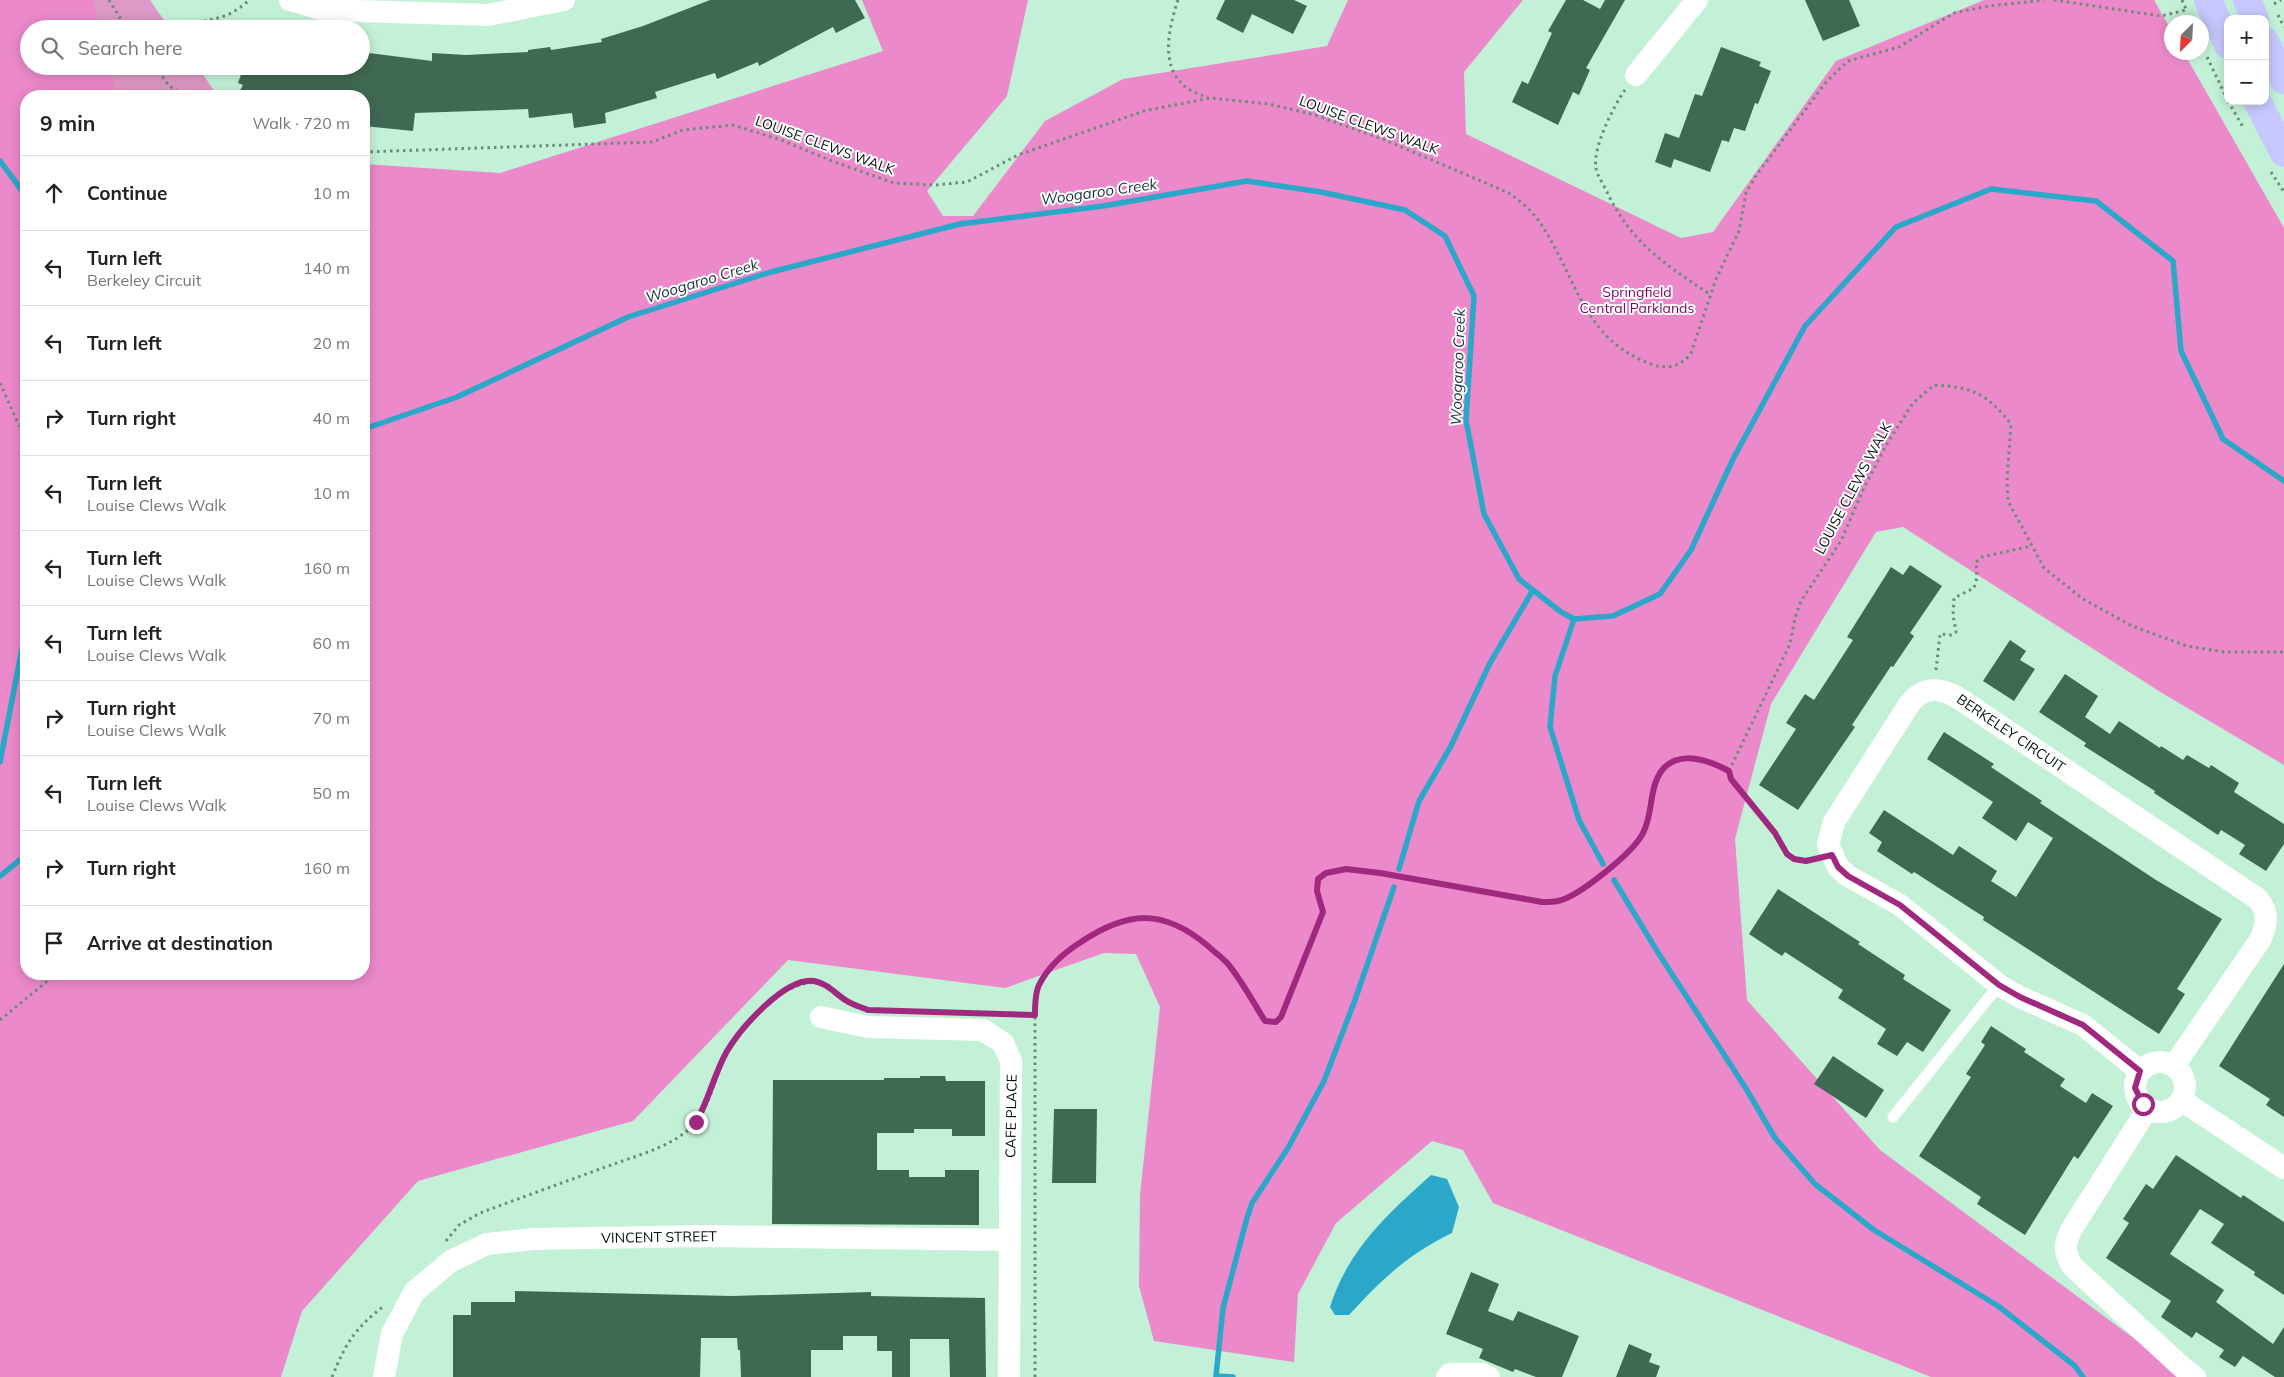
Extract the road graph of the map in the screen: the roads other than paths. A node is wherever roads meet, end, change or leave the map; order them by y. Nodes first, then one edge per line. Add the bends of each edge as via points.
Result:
1 (290, 0) edge
2 (564, 0) edge
3 (1697, 0) edge
4 (2247, 0) edge
5 (2197, 5) edge
6 (2264, 11) edge
7 (2216, 49) edge
8 (2269, 49) edge
9 (1636, 76) road end
10 (2284, 80) edge
11 (2259, 105) edge
12 (2284, 153) edge
13 (2276, 922) edge
14 (1999, 985) junction
15 (822, 1017) dead end
16 (2174, 1066) junction
17 (2140, 1071) junction
18 (2181, 1100) junction
19 (2148, 1108) junction
20 (1893, 1118) dead end
21 (2284, 1168) edge
22 (1010, 1240) junction
23 (384, 1377) edge
24 (1009, 1377) edge
25 (1447, 1377) edge
26 (1489, 1377) edge
27 (2195, 1377) edge

1 - 2 street via 324,10 488,15
3 - 9 street
4 - 6 main road
5 - 7 main road
8 - 10 main road
11 - 12 main road
13 - 14 street, BERKELEY CIRCUIT via 2258,898 1960,699 1934,688 1923,691 1910,704 1840,812 1828,844 1838,867 1848,876 1900,905
13 - 16 street, BERKELEY CIRCUIT via 2260,940
14 - 17 street via 2083,1025
14 - 20 lane
15 - 22 street, CAFE PLACE via 868,1027 983,1030 1003,1043 1012,1061
16 - 17 street via 2156,1062
16 - 18 street via 2185,1082
17 - 19 street via 2135,1082 2136,1094
18 - 19 street via 2170,1110
18 - 21 street
19 - 27 street via 2071,1230 2064,1251 2072,1266
22 - 23 street, VINCENT STREET via 707,1236 534,1239 487,1244 451,1261 414,1292 392,1334
22 - 24 street, CAFE PLACE
25 - 26 street via 1450,1374 1482,1374

